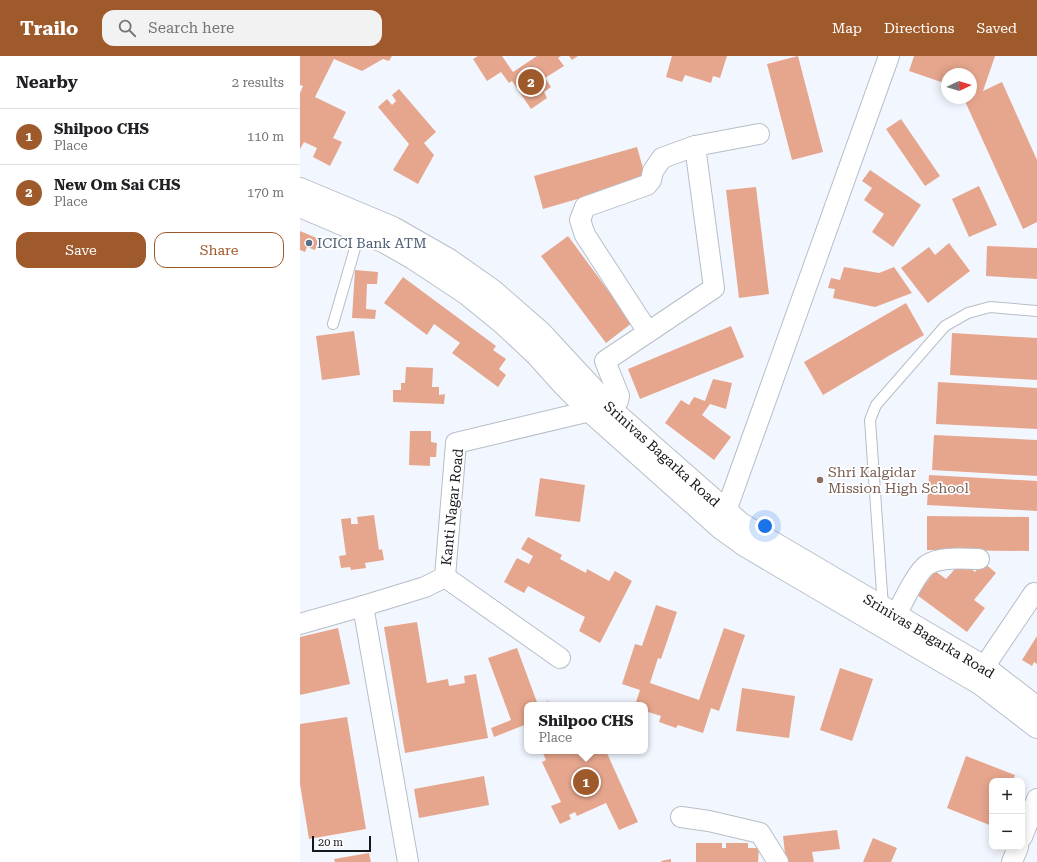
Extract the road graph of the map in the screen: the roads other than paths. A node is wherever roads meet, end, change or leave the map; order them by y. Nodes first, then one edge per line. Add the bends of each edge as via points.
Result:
1 (889, 56) edge
2 (759, 134) dead end
3 (695, 146) junction
4 (300, 189) edge
5 (300, 206) edge
6 (360, 231) junction
7 (389, 235) junction
8 (1037, 311) edge
9 (333, 324) dead end
10 (648, 332) junction
11 (600, 409) junction
12 (726, 511) junction
13 (979, 559) dead end
14 (445, 577) junction
15 (1034, 593) dead end
16 (363, 606) junction
17 (890, 611) junction
18 (300, 624) edge
19 (560, 658) dead end
20 (984, 666) junction
21 (1037, 708) edge
22 (1037, 727) edge
23 (1037, 799) edge
24 (681, 817) dead end
25 (1025, 829) edge
26 (1017, 850) edge
27 (408, 862) edge
28 (778, 862) edge
29 (1012, 862) edge

1 - 12 street
2 - 3 street
3 - 10 street via 714,288
3 - 10 street via 662,158 647,185 585,207 580,220 585,235
4 - 7 street
5 - 6 street
6 - 7 street
6 - 9 lane
7 - 11 street via 414,258 466,293 504,324 563,384
8 - 17 lane via 990,307 968,313 945,326 876,405 870,420
10 - 11 street via 605,361 619,396 618,401
11 - 12 street, Srinivas Bagarka Road
11 - 14 street, Kanti Nagar Road via 456,443
11 - 22 street, Srinivas Bagarka Road via 720,528 746,546 981,684
12 - 17 street, Srinivas Bagarka Road via 741,524
13 - 17 street via 940,561 928,565 920,571
14 - 16 street, Kanti Nagar Road
14 - 19 street
15 - 20 street
16 - 18 street, Kanti Nagar Road
16 - 27 street
17 - 20 street, Srinivas Bagarka Road
20 - 21 street, Srinivas Bagarka Road
23 - 25 street
24 - 28 street via 760,833
26 - 29 street

